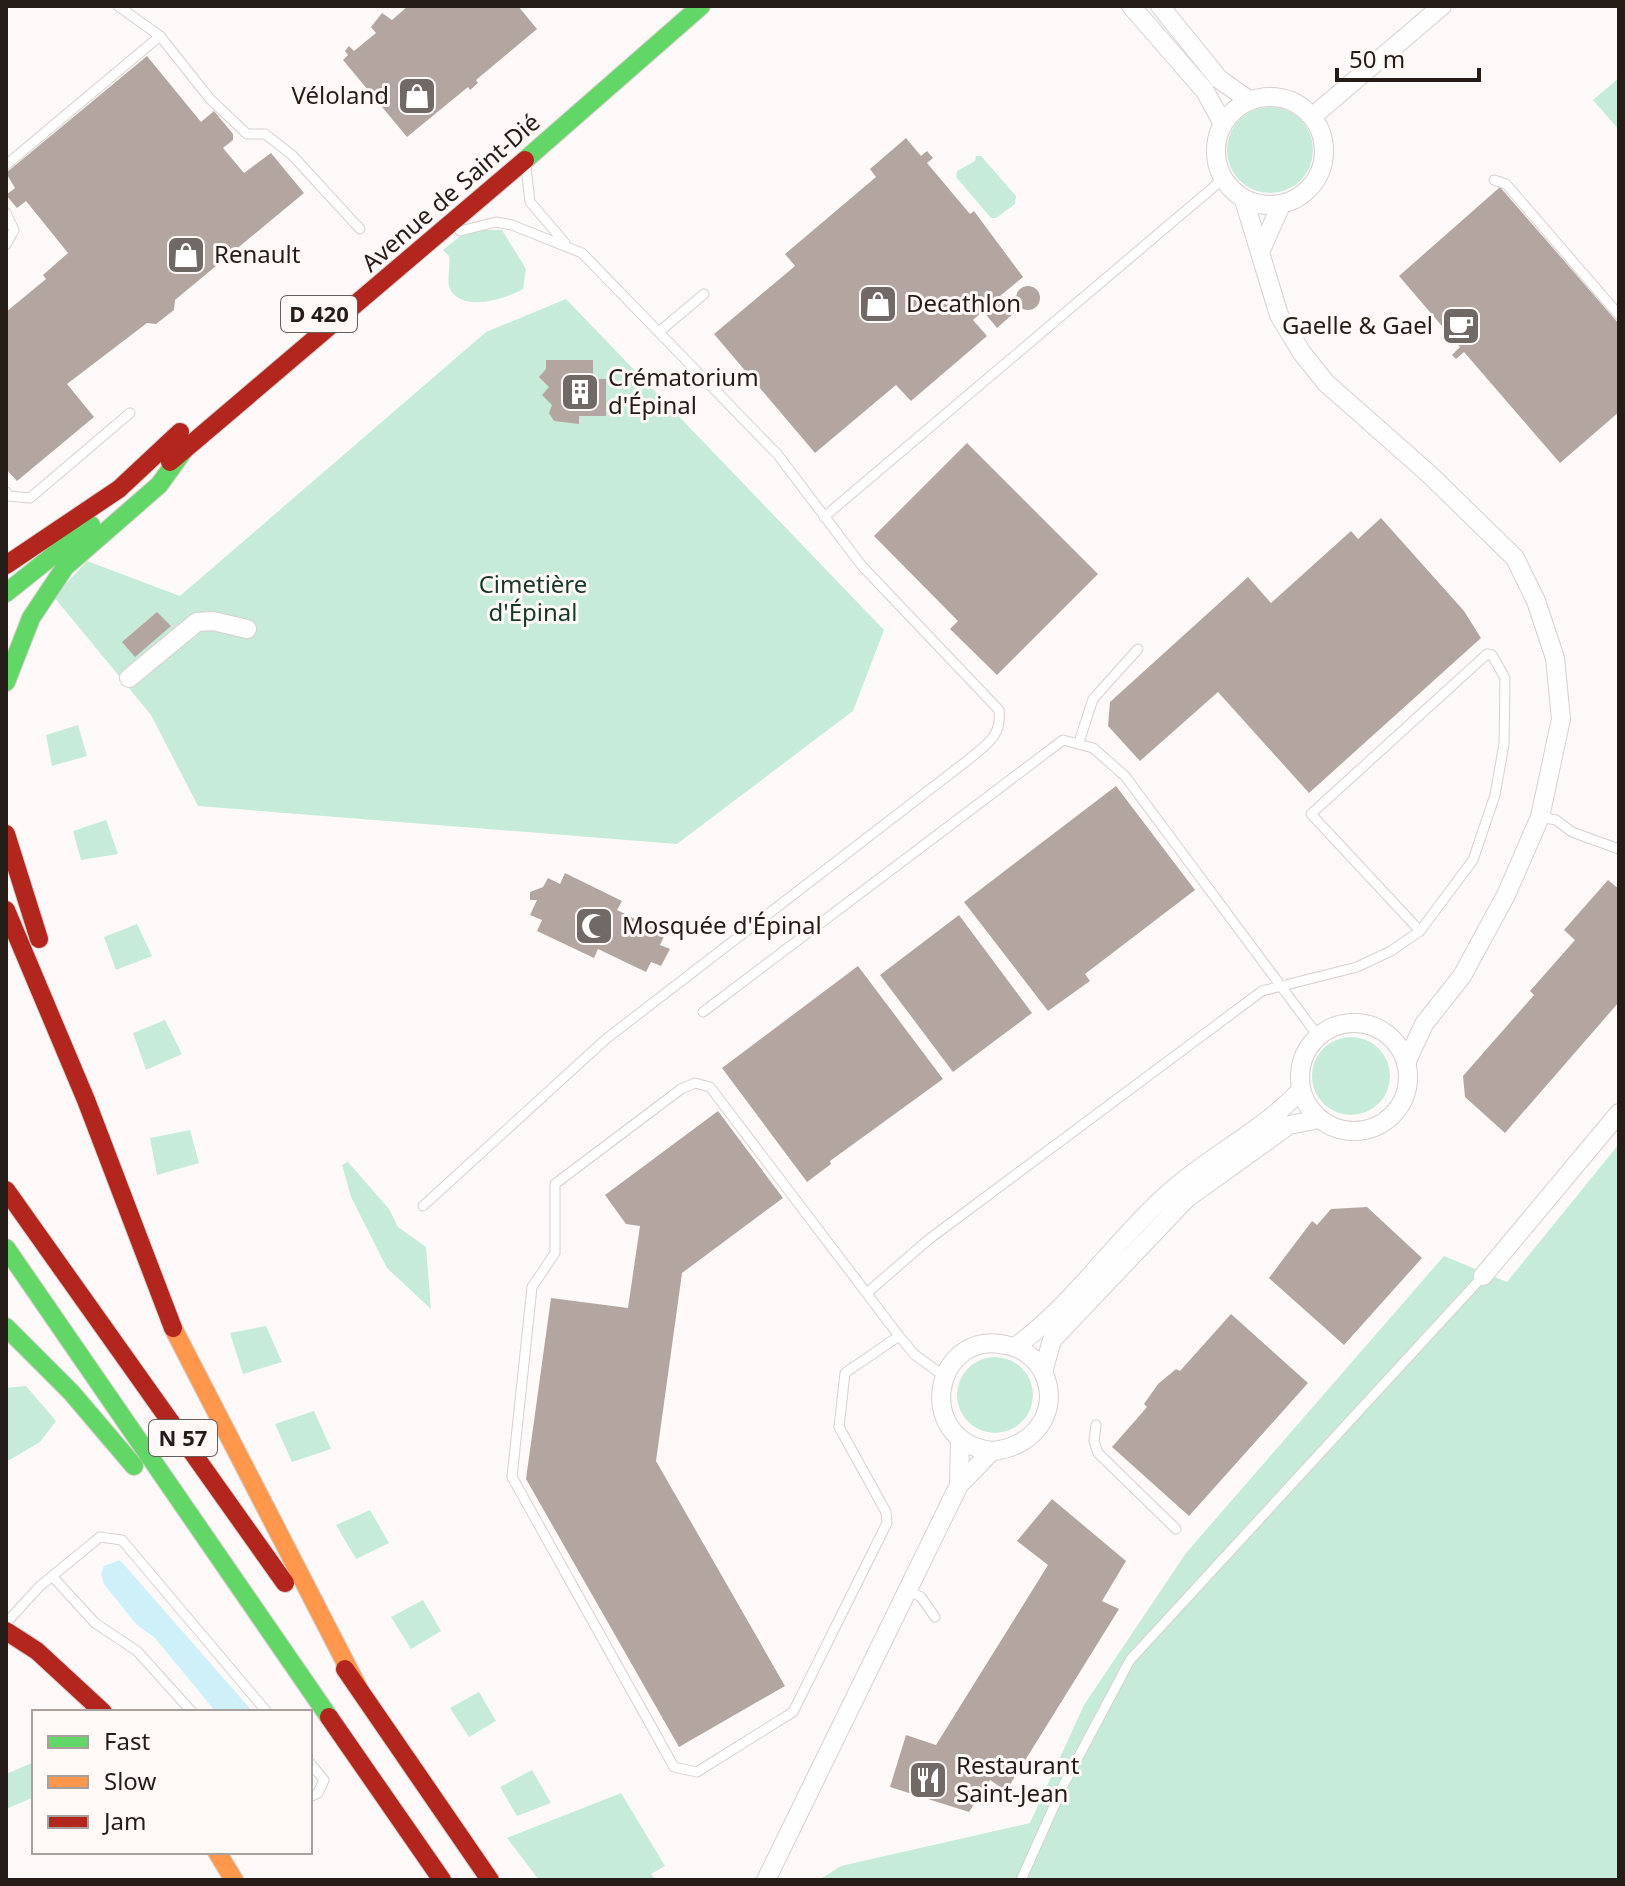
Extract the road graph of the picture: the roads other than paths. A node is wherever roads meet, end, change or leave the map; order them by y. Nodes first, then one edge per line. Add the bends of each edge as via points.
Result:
1 (118, 6) edge
2 (677, 6) edge
3 (701, 6) edge
4 (1131, 6) edge
5 (1160, 6) edge
6 (1442, 6) edge
7 (160, 36) junction
8 (1250, 101) junction
9 (1312, 117) junction
10 (1223, 124) junction
11 (526, 159) junction
12 (6, 165) edge
13 (1223, 179) junction
14 (1494, 180) dead end
15 (1244, 200) junction
16 (1281, 205) junction
17 (6, 213) edge
18 (360, 229) dead end
19 (6, 245) edge
20 (567, 246) junction
21 (1260, 252) junction
22 (400, 270) junction
23 (704, 294) dead end
24 (1619, 315) edge
25 (660, 331) junction
26 (130, 413) dead end
27 (185, 449) junction
28 (6, 492) edge
29 (824, 517) junction
30 (6, 565) edge
31 (6, 593) edge
32 (247, 629) dead end
33 (1138, 649) dead end
34 (129, 678) dead end
35 (6, 682) edge
36 (1079, 742) junction
37 (1540, 817) junction
38 (6, 834) edge
39 (1619, 849) edge
40 (6, 910) edge
41 (1420, 931) junction
42 (1279, 986) junction
43 (703, 1012) dead end
44 (1424, 1024) junction
45 (1318, 1036) junction
46 (1389, 1036) junction
47 (1406, 1063) junction
48 (1301, 1090) junction
49 (86, 1100) junction
50 (1619, 1113) edge
51 (1319, 1119) junction
52 (6, 1190) edge
53 (423, 1206) dead end
54 (6, 1248) edge
55 (1483, 1276) joint
56 (868, 1292) junction
57 (6, 1327) edge
58 (899, 1336) junction
59 (1015, 1347) junction
60 (1043, 1372) junction
61 (944, 1376) junction
62 (1096, 1425) dead end
63 (960, 1439) junction
64 (992, 1451) junction
65 (959, 1485) junction
66 (1176, 1529) dead end
67 (227, 1565) junction
68 (52, 1576) junction
69 (908, 1590) junction
70 (935, 1617) dead end
71 (6, 1623) edge
72 (6, 1631) edge
73 (358, 1687) junction
74 (101, 1710) edge
75 (190, 1710) edge
76 (265, 1710) edge
77 (312, 1765) edge
78 (312, 1796) edge
79 (218, 1854) edge
80 (234, 1880) edge
81 (442, 1880) edge
82 (490, 1880) edge
83 (766, 1880) edge
84 (1021, 1880) edge

1 - 7 lane
2 - 30 main road, Avenue de Saint-Dié / D 420 via 152,455 119,489
3 - 11 main road, Avenue de Saint-Dié / D 420
4 - 10 street via 1205,91
5 - 8 street via 1219,79
6 - 9 street
7 - 12 lane
7 - 18 lane via 210,99 247,134 265,134 292,155
8 - 9 street via 1284,99
8 - 10 street
9 - 16 street via 1325,145 1319,177 1301,196
10 - 13 street via 1216,142
11 - 20 lane via 530,202
11 - 22 main road, Avenue de Saint-Dié / D 420
13 - 15 street
13 - 29 lane
14 - 24 lane via 1506,184
15 - 16 street
15 - 21 street
16 - 21 street
17 - 19 lane via 14,230
20 - 22 lane via 512,225 476,225
20 - 25 lane via 582,253
21 - 37 street via 1279,315 1318,373 1515,558 1555,658 1559,695 1561,719
22 - 27 main road, Avenue de Saint-Dié / D 420
23 - 25 lane
25 - 29 lane via 778,455
26 - 28 lane via 30,498
27 - 31 main road, Avenue de Saint-Dié / D 420
27 - 35 main road via 159,485 65,567 31,618
29 - 53 lane via 862,566 984,691 999,710 1001,727 968,760 606,1039
32 - 34 street via 197,622
33 - 36 lane via 1093,699
36 - 42 lane via 1125,776
36 - 43 lane via 1063,740
37 - 39 lane
37 - 44 street via 1462,976
38 - 49 main road
40 - 49 main road
41 - 41 lane via 1473,860 1495,795 1504,744 1505,678 1492,655 1487,654 1311,814
41 - 42 lane via 1357,967
42 - 45 lane
42 - 56 lane via 1262,991 928,1240
44 - 46 street
44 - 47 street
45 - 46 street via 1346,1024 1376,1028
45 - 48 street via 1302,1061
46 - 47 street
47 - 51 street via 1403,1100 1384,1121 1353,1131
48 - 51 street
48 - 59 street via 1282,1112 1205,1162 1161,1200 1040,1329
49 - 73 main road via 162,1304
50 - 55 street
51 - 60 street via 1289,1125 1186,1199 1052,1340
52 - 73 main road, N 57
54 - 67 main road, N 57
55 - 84 lane via 1130,1660 1064,1784
56 - 58 lane
56 - 58 lane via 710,1087 695,1083 681,1089 555,1184 555,1253 532,1287 512,1477 674,1767 697,1772 793,1712 887,1523 886,1512 839,1427 845,1373
57 - 67 main road
58 - 61 lane
59 - 60 street
59 - 61 street via 974,1347
60 - 64 street via 1049,1400 1040,1427 1019,1445
61 - 63 street via 942,1410
62 - 66 lane via 1098,1453
63 - 64 street
63 - 65 street
64 - 65 street
65 - 69 street
67 - 81 main road, N 57
68 - 71 lane
68 - 75 lane via 95,1623 137,1651
68 - 76 lane via 100,1537 122,1540
69 - 70 lane via 921,1597
69 - 83 street
72 - 74 main road via 37,1651
73 - 82 main road, N 57
77 - 78 lane via 324,1780
79 - 80 main road

